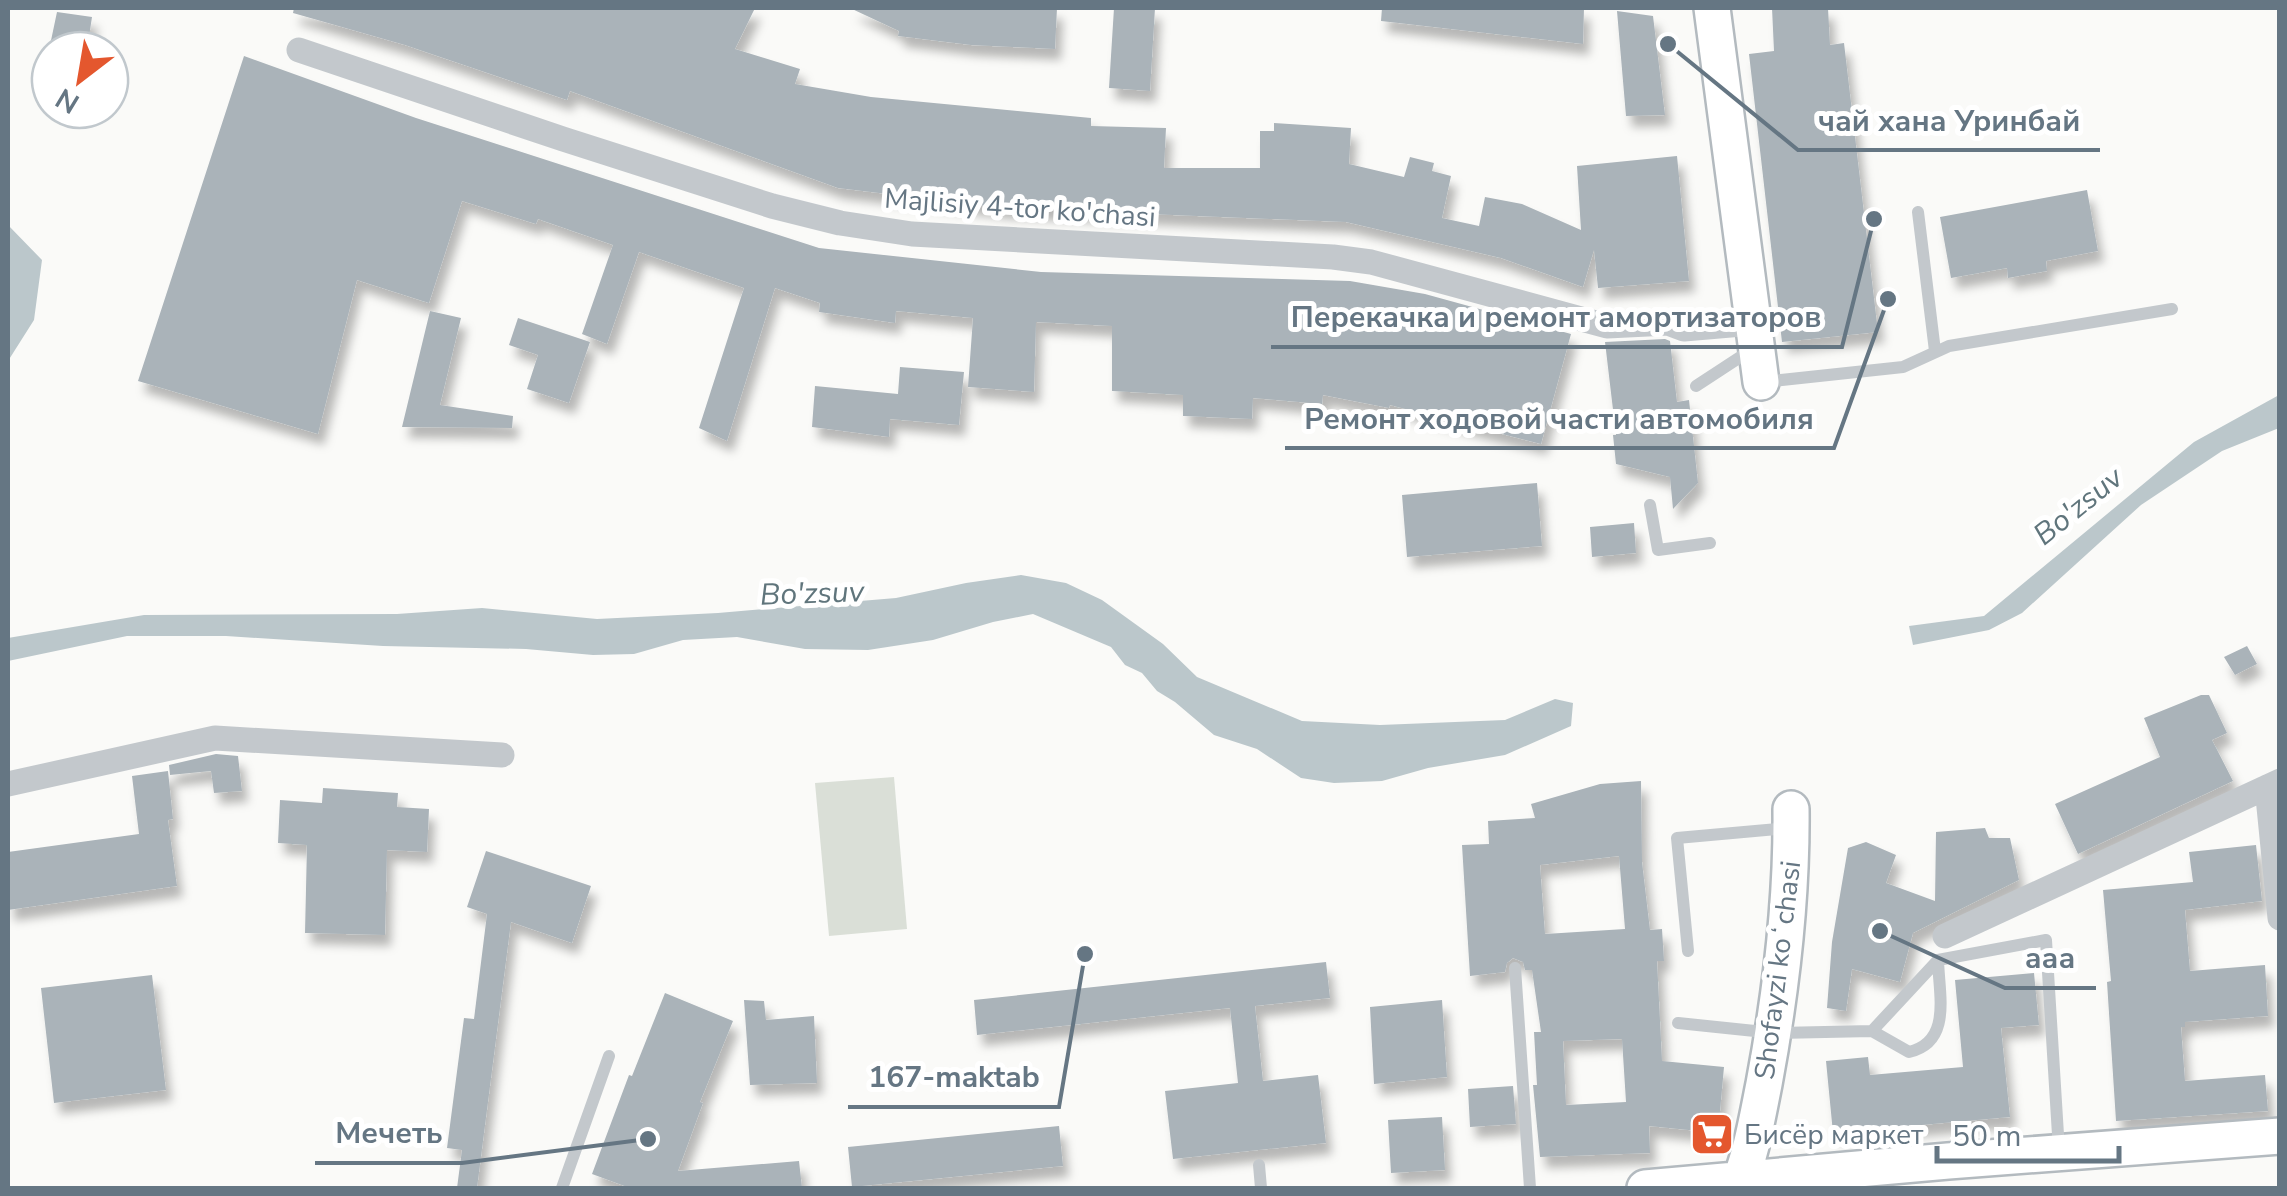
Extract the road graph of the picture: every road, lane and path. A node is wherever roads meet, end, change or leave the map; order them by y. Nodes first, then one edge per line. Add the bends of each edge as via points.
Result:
1 (1705, 9) edge
2 (299, 50) dead end
3 (1918, 212) dead end
4 (2172, 309) dead end
5 (1756, 334) junction
6 (1935, 351) junction
7 (1761, 382) joint
8 (1696, 386) dead end
9 (1650, 505) dead end
10 (1710, 543) dead end
11 (502, 755) dead end
12 (8, 784) edge
13 (2273, 784) edge
14 (1791, 818) joint
15 (2280, 918) edge
16 (1942, 948) junction
17 (1688, 951) dead end
18 (1515, 968) dead end
19 (1678, 1022) dead end
20 (1774, 1032) junction
21 (1872, 1032) junction
22 (609, 1056) dead end
23 (2280, 1136) edge
24 (2059, 1153) junction
25 (1259, 1165) dead end
26 (1739, 1184) edge
27 (562, 1188) edge
28 (1261, 1188) edge
29 (1530, 1188) edge
30 (1645, 1188) edge

1 - 5 street
2 - 5 street, Majlisiy 4-tor ko'chasi via 563,140 840,223 912,234 1333,257 1607,326 1668,323
3 - 6 lane
4 - 6 lane
5 - 7 street
5 - 8 lane
6 - 7 lane via 1903,366
9 - 10 lane via 1658,550
11 - 12 street via 215,738
13 - 15 street
13 - 16 street
14 - 17 lane via 1677,838
14 - 20 street, Shofayzi koʻchasi
16 - 21 lane
16 - 21 lane via 1940,1028 1924,1048 1909,1052
16 - 24 lane via 2046,940
18 - 29 lane
19 - 20 lane
20 - 21 lane
20 - 26 street, Shofayzi koʻchasi
22 - 27 lane
23 - 24 street
24 - 26 street
25 - 28 lane
26 - 30 street

